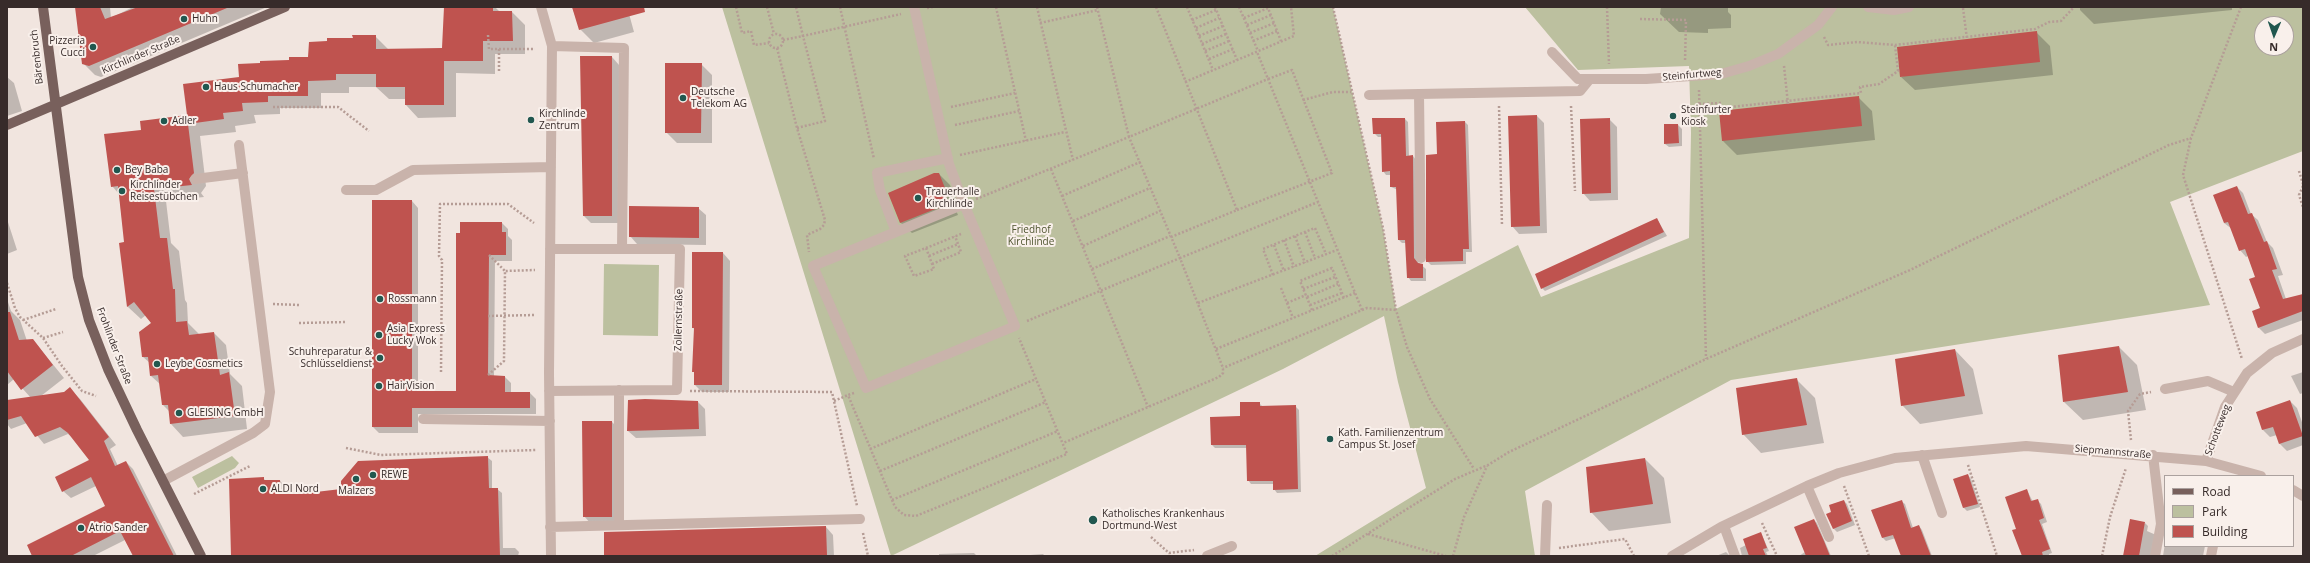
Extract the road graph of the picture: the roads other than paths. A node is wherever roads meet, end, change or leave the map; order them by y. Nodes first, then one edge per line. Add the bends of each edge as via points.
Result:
1 (44, 7) edge
2 (285, 7) edge
3 (541, 7) edge
4 (1832, 7) edge
5 (1868, 7) edge
6 (1909, 7) edge
7 (914, 9) edge
8 (552, 46) junction
9 (1552, 52) dead end
10 (1589, 80) junction
11 (1419, 94) junction
12 (1369, 96) dead end
13 (55, 105) junction
14 (7, 125) edge
15 (239, 145) dead end
16 (948, 158) junction
17 (551, 167) junction
18 (242, 173) junction
19 (195, 179) dead end
20 (346, 190) dead end
21 (964, 204) junction
22 (896, 232) junction
23 (550, 249) junction
24 (622, 249) junction
25 (1421, 258) dead end
26 (2303, 339) edge
27 (2165, 389) road end
28 (619, 390) junction
29 (549, 391) junction
30 (2234, 392) junction
31 (423, 420) dead end
32 (550, 421) junction
33 (1922, 455) junction
34 (2153, 456) junction
35 (2206, 461) junction
36 (2257, 475) edge
37 (163, 481) junction
38 (1807, 486) junction
39 (2294, 491) edge
40 (2303, 496) edge
41 (1547, 505) dead end
42 (1942, 513) dead end
43 (860, 519) road end
44 (619, 525) junction
45 (2163, 525) edge
46 (1724, 526) junction
47 (550, 527) junction
48 (1830, 537) dead end
49 (1232, 546) dead end
50 (1204, 553) edge
51 (1545, 553) edge
52 (201, 556) edge
53 (551, 556) edge
54 (1672, 556) edge
55 (1735, 556) edge
56 (2155, 556) edge

1 - 13 main road, Bärenbruch
2 - 13 main road, Kirchlinder Straße
3 - 8 street
4 - 10 street, Steinfurtweg via 1818,25 1778,54 1742,68 1721,74 1699,76
5 - 6 street via 1894,10
7 - 16 street
8 - 17 street
8 - 24 street via 624,48
9 - 10 street, Steinfurtweg via 1578,79
10 - 11 street via 1580,91
11 - 12 street
11 - 25 street
13 - 14 main road, Kirchlinder Straße
13 - 37 main road, Frohlinder Straße via 78,277 89,320 108,369
15 - 18 street
16 - 21 street
16 - 22 street via 877,173 880,190
17 - 20 street via 413,170 376,190
17 - 23 street
18 - 19 street
18 - 37 street via 270,392 265,424 253,433
21 - 22 street
21 - 22 street via 1014,326 866,388 814,266
23 - 24 street, Zollernstraße
23 - 29 street
24 - 28 street, Zollernstraße via 680,249 677,390
26 - 30 street, Schotteweg via 2272,353 2247,373
27 - 30 street via 2208,381
28 - 29 street
28 - 44 street
29 - 32 street
30 - 35 street, Schotteweg via 2225,407
31 - 32 street
32 - 47 street
33 - 34 street, Siepmannstraße via 2026,446
33 - 38 street, Siepmannstraße via 1895,458 1839,473
33 - 42 street
34 - 35 street, Siepmannstraße
34 - 45 street
35 - 36 street, Siepmannstraße
37 - 52 main road, Frohlinder Straße
38 - 46 street, Siepmannstraße
38 - 48 street
39 - 40 street
41 - 51 street
43 - 44 street
44 - 47 street
45 - 56 street
46 - 54 street, Siepmannstraße
46 - 55 street
47 - 53 street
49 - 50 street

